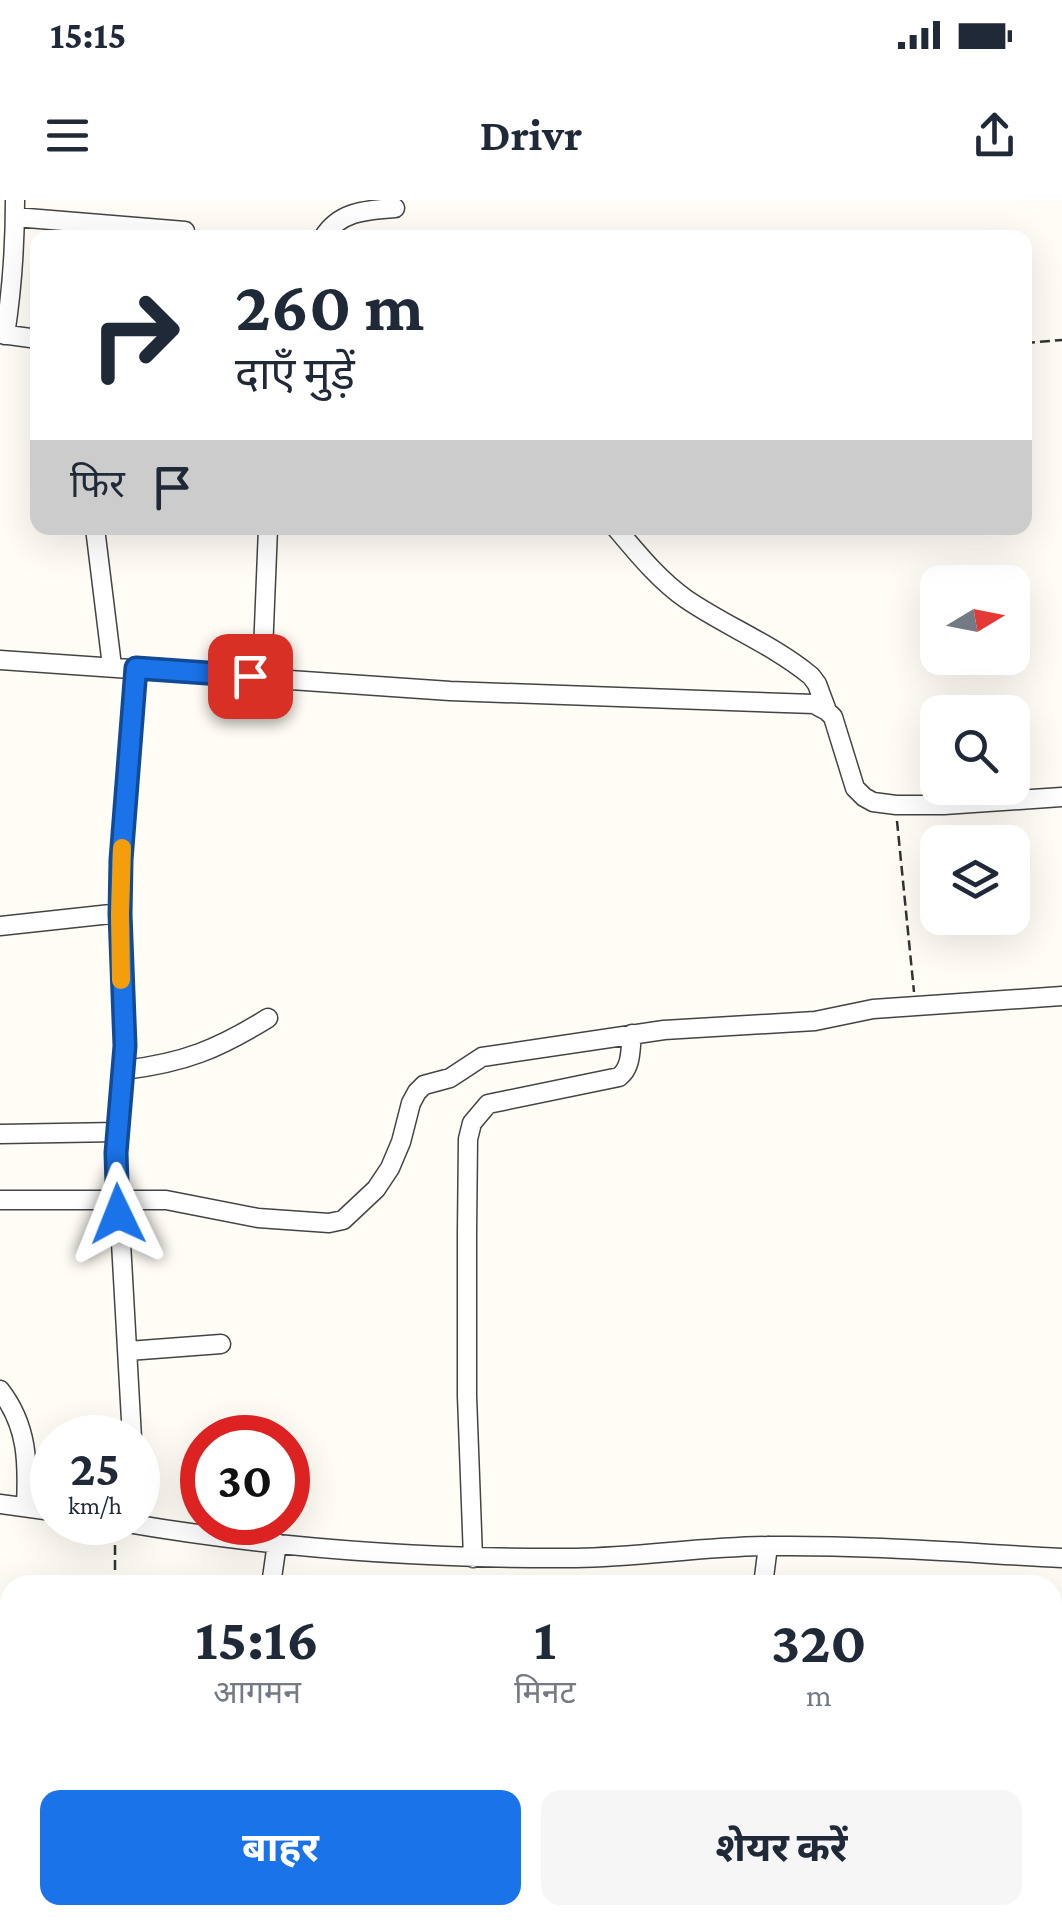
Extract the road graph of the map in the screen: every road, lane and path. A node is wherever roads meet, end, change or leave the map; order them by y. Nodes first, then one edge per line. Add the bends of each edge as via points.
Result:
1 (15, 208) edge
2 (395, 208) dead end
3 (179, 230) edge
4 (329, 230) edge
5 (2, 334) edge
6 (30, 337) edge
7 (1062, 340) edge
8 (1032, 342) edge
9 (96, 535) edge
10 (268, 535) edge
11 (622, 535) edge
12 (0, 660) edge
13 (112, 666) junction
14 (136, 668) junction
15 (262, 677) junction
16 (827, 711) junction
17 (1062, 797) edge
18 (896, 805) junction
19 (120, 914) junction
20 (0, 926) edge
21 (1062, 996) edge
22 (915, 1006) junction
23 (268, 1018) dead end
24 (632, 1034) junction
25 (124, 1070) junction
26 (118, 1132) junction
27 (0, 1134) edge
28 (0, 1200) edge
29 (118, 1200) junction
30 (221, 1344) dead end
31 (128, 1352) junction
32 (0, 1390) edge
33 (131, 1415) edge
34 (0, 1504) edge
35 (26, 1506) junction
36 (30, 1507) edge
37 (123, 1545) edge
38 (277, 1545) edge
39 (303, 1545) edge
40 (768, 1546) junction
41 (473, 1558) junction
42 (1062, 1558) edge
43 (116, 1575) edge
44 (272, 1575) edge
45 (764, 1575) edge

1 - 3 street
1 - 5 street via 12,294
2 - 4 street via 346,216
5 - 6 street
7 - 8 path
9 - 13 street
10 - 15 street
11 - 16 street via 682,597 811,676
12 - 13 street
13 - 14 street
14 - 15 street
14 - 19 street
15 - 16 street via 450,691 792,702
16 - 18 street via 855,788 873,802
17 - 18 street
18 - 22 path
19 - 20 street
19 - 25 street
21 - 22 street
22 - 24 street
23 - 25 street via 204,1053
24 - 29 street via 482,1057 424,1085 411,1103 390,1168 343,1220 308,1223 166,1200
24 - 41 street via 629,1064 619,1078 488,1104 472,1122 467,1232
25 - 26 street
26 - 27 street
26 - 29 street
28 - 29 street
29 - 31 street
30 - 31 street
31 - 33 street
32 - 35 street via 22,1430
34 - 35 street
35 - 36 street
37 - 43 path
38 - 44 street
39 - 41 street
40 - 41 street
40 - 42 street
40 - 45 street

